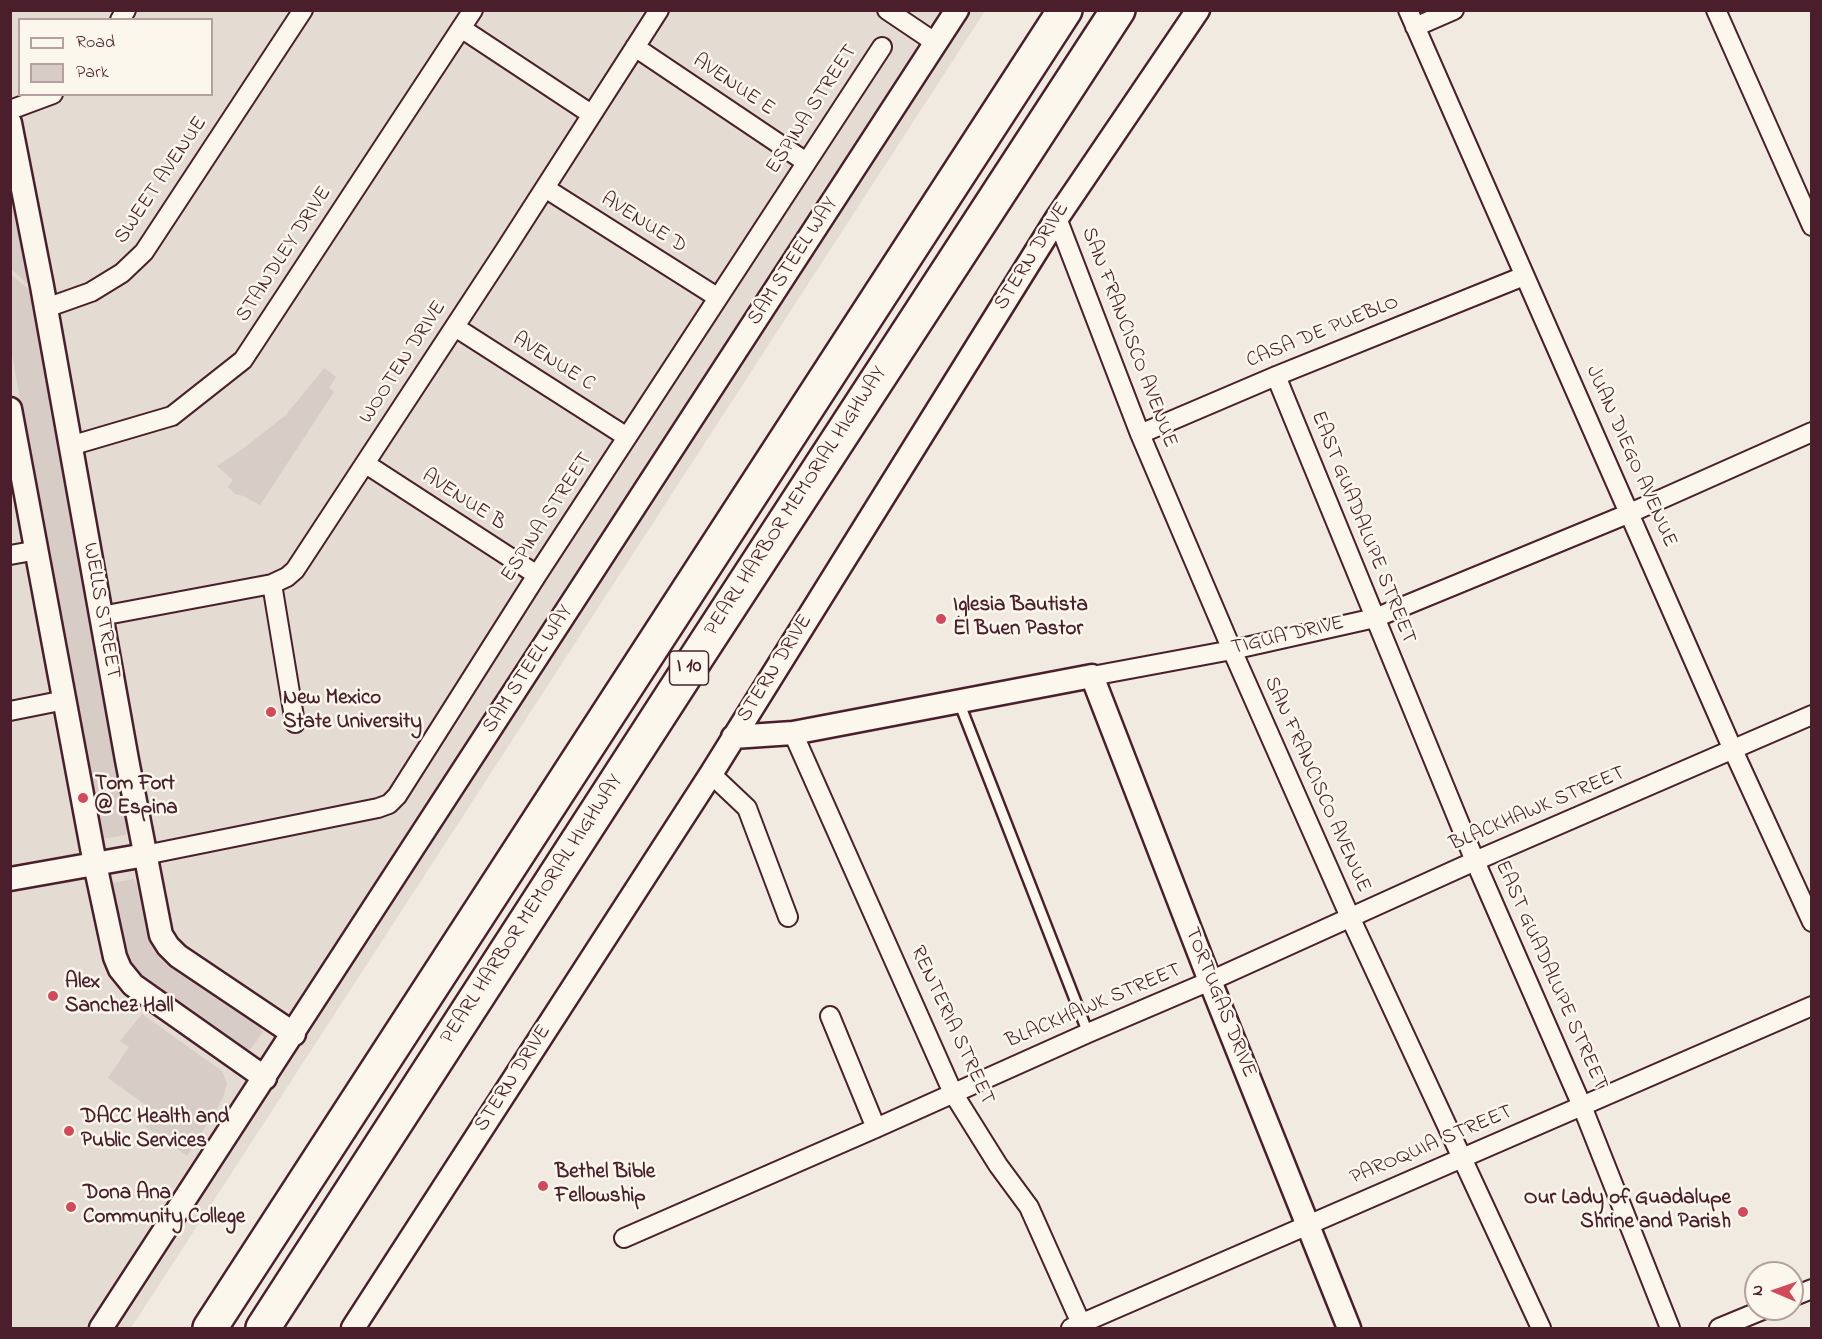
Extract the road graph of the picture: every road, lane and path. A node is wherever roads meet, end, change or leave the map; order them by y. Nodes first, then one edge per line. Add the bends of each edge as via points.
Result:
1 (303, 10) edge
2 (473, 10) edge
3 (659, 10) edge
4 (887, 10) edge
5 (957, 10) edge
6 (1065, 10) edge
7 (1118, 10) edge
8 (1198, 10) edge
9 (1454, 10) edge
10 (1716, 10) edge
11 (1412, 19) edge
12 (461, 28) junction
13 (936, 43) junction
14 (635, 47) junction
15 (882, 47) dead end
16 (48, 96) edge
17 (10, 110) edge
18 (591, 114) junction
19 (10, 123) edge
20 (806, 162) junction
21 (545, 188) junction
22 (1057, 218) junction
23 (1812, 226) edge
24 (1524, 276) junction
25 (717, 297) junction
26 (46, 308) junction
27 (454, 327) junction
28 (1276, 376) junction
29 (10, 409) edge
30 (1812, 432) edge
31 (1140, 434) junction
32 (627, 437) junction
33 (70, 446) junction
34 (366, 464) junction
35 (1630, 513) junction
36 (38, 550) junction
37 (10, 555) edge
38 (537, 575) junction
39 (272, 584) junction
40 (101, 616) junction
41 (1375, 618) junction
42 (1232, 650) junction
43 (1092, 676) junction
44 (64, 700) junction
45 (959, 702) junction
46 (10, 711) edge
47 (1812, 715) edge
48 (295, 723) dead end
49 (793, 733) junction
50 (734, 737) junction
51 (1733, 750) junction
52 (711, 774) junction
53 (145, 855) junction
54 (1475, 861) junction
55 (95, 864) junction
56 (10, 879) edge
57 (788, 917) dead end
58 (1350, 917) junction
59 (1812, 922) edge
60 (1210, 981) junction
61 (1812, 1006) edge
62 (830, 1016) dead end
63 (1088, 1033) junction
64 (294, 1034) junction
65 (265, 1078) junction
66 (953, 1093) junction
67 (1582, 1106) junction
68 (876, 1128) junction
69 (1462, 1157) junction
70 (1307, 1225) junction
71 (624, 1238) dead end
72 (1744, 1318) edge
73 (1078, 1327) edge
74 (101, 1329) edge
75 (210, 1329) edge
76 (263, 1329) edge
77 (353, 1329) edge
78 (1349, 1329) edge
79 (1541, 1329) edge
80 (1670, 1329) edge
81 (1719, 1329) edge

1 - 26 street, SWEET AVENUE via 144,252 122,273 91,292
2 - 12 street, STANDLEY DRIVE
3 - 14 street, WOOTEN DRIVE
4 - 13 street
5 - 13 street, SAM STEEL WAY
6 - 75 highway, PEARL HARBOR MEMORIAL HIGHWAY / I 10
7 - 76 highway, PEARL HARBOR MEMORIAL HIGHWAY / I 10
8 - 22 street, STERN DRIVE
9 - 11 street
10 - 23 street
11 - 24 street, JUAN DIEGO AVENUE
12 - 18 street
12 - 33 street, STANDLEY DRIVE via 243,360 172,416
13 - 64 street, SAM STEEL WAY
14 - 18 street, WOOTEN DRIVE
14 - 20 street, AVENUE E
15 - 20 street, ESPINA STREET
16 - 17 street
18 - 21 street, WOOTEN DRIVE
19 - 26 street, WELLS STREET
20 - 25 street, ESPINA STREET
21 - 25 street, AVENUE D
21 - 27 street, WOOTEN DRIVE
22 - 31 street, SAN FRANCISCO AVENUE
22 - 50 street, STERN DRIVE
24 - 28 street, CASA DE PUEBLO
24 - 35 street, JUAN DIEGO AVENUE
25 - 32 street, ESPINA STREET
26 - 33 street, WELLS STREET
27 - 32 street, AVENUE C
27 - 34 street, WOOTEN DRIVE
28 - 31 street, CASA DE PUEBLO
28 - 41 street, EAST GUADALUPE STREET
29 - 36 street
30 - 35 street, TIGUA DRIVE
31 - 42 street, SAN FRANCISCO AVENUE
32 - 38 street, ESPINA STREET
33 - 40 street, WELLS STREET
34 - 38 street, AVENUE B
34 - 39 street, WOOTEN DRIVE via 295,570
35 - 41 street, TIGUA DRIVE
35 - 51 street, JUAN DIEGO AVENUE
36 - 37 street
36 - 44 street
38 - 53 street, ESPINA STREET via 389,804
39 - 40 street, WOOTEN DRIVE
39 - 48 street
40 - 53 street, WELLS STREET
41 - 42 street, TIGUA DRIVE
41 - 54 street, EAST GUADALUPE STREET
42 - 43 street, TIGUA DRIVE
42 - 58 street, SAN FRANCISCO AVENUE
43 - 45 street, TIGUA DRIVE
43 - 60 street, TORTUGAS DRIVE
44 - 46 street
44 - 55 street
45 - 49 street, TIGUA DRIVE
45 - 63 lane
47 - 51 street, BLACKHAWK STREET
49 - 50 street, TIGUA DRIVE
49 - 66 street, RENTERIA STREET
50 - 52 street, STERN DRIVE
51 - 54 street, BLACKHAWK STREET
51 - 59 street, JUAN DIEGO AVENUE
52 - 57 street via 747,808
52 - 77 street, STERN DRIVE
53 - 55 street
53 - 64 street, WELLS STREET via 161,935 168,946
54 - 58 street, BLACKHAWK STREET
54 - 67 street, EAST GUADALUPE STREET
55 - 56 street
55 - 65 street via 110,942 125,976 141,992
58 - 60 street, BLACKHAWK STREET
58 - 69 street, SAN FRANCISCO AVENUE
60 - 63 street, BLACKHAWK STREET
60 - 70 street, TORTUGAS DRIVE
61 - 67 street, PAROQUIA STREET
62 - 68 street
63 - 66 street, BLACKHAWK STREET
64 - 65 street, SAM STEEL WAY
65 - 74 street, SAM STEEL WAY
66 - 68 street, BLACKHAWK STREET
66 - 73 street, RENTERIA STREET via 1029,1207
67 - 69 street, PAROQUIA STREET
67 - 80 street, EAST GUADALUPE STREET
68 - 71 street, BLACKHAWK STREET
69 - 70 street, PAROQUIA STREET
69 - 79 street, SAN FRANCISCO AVENUE
70 - 73 street, PAROQUIA STREET
70 - 78 street, TORTUGAS DRIVE
72 - 81 street

